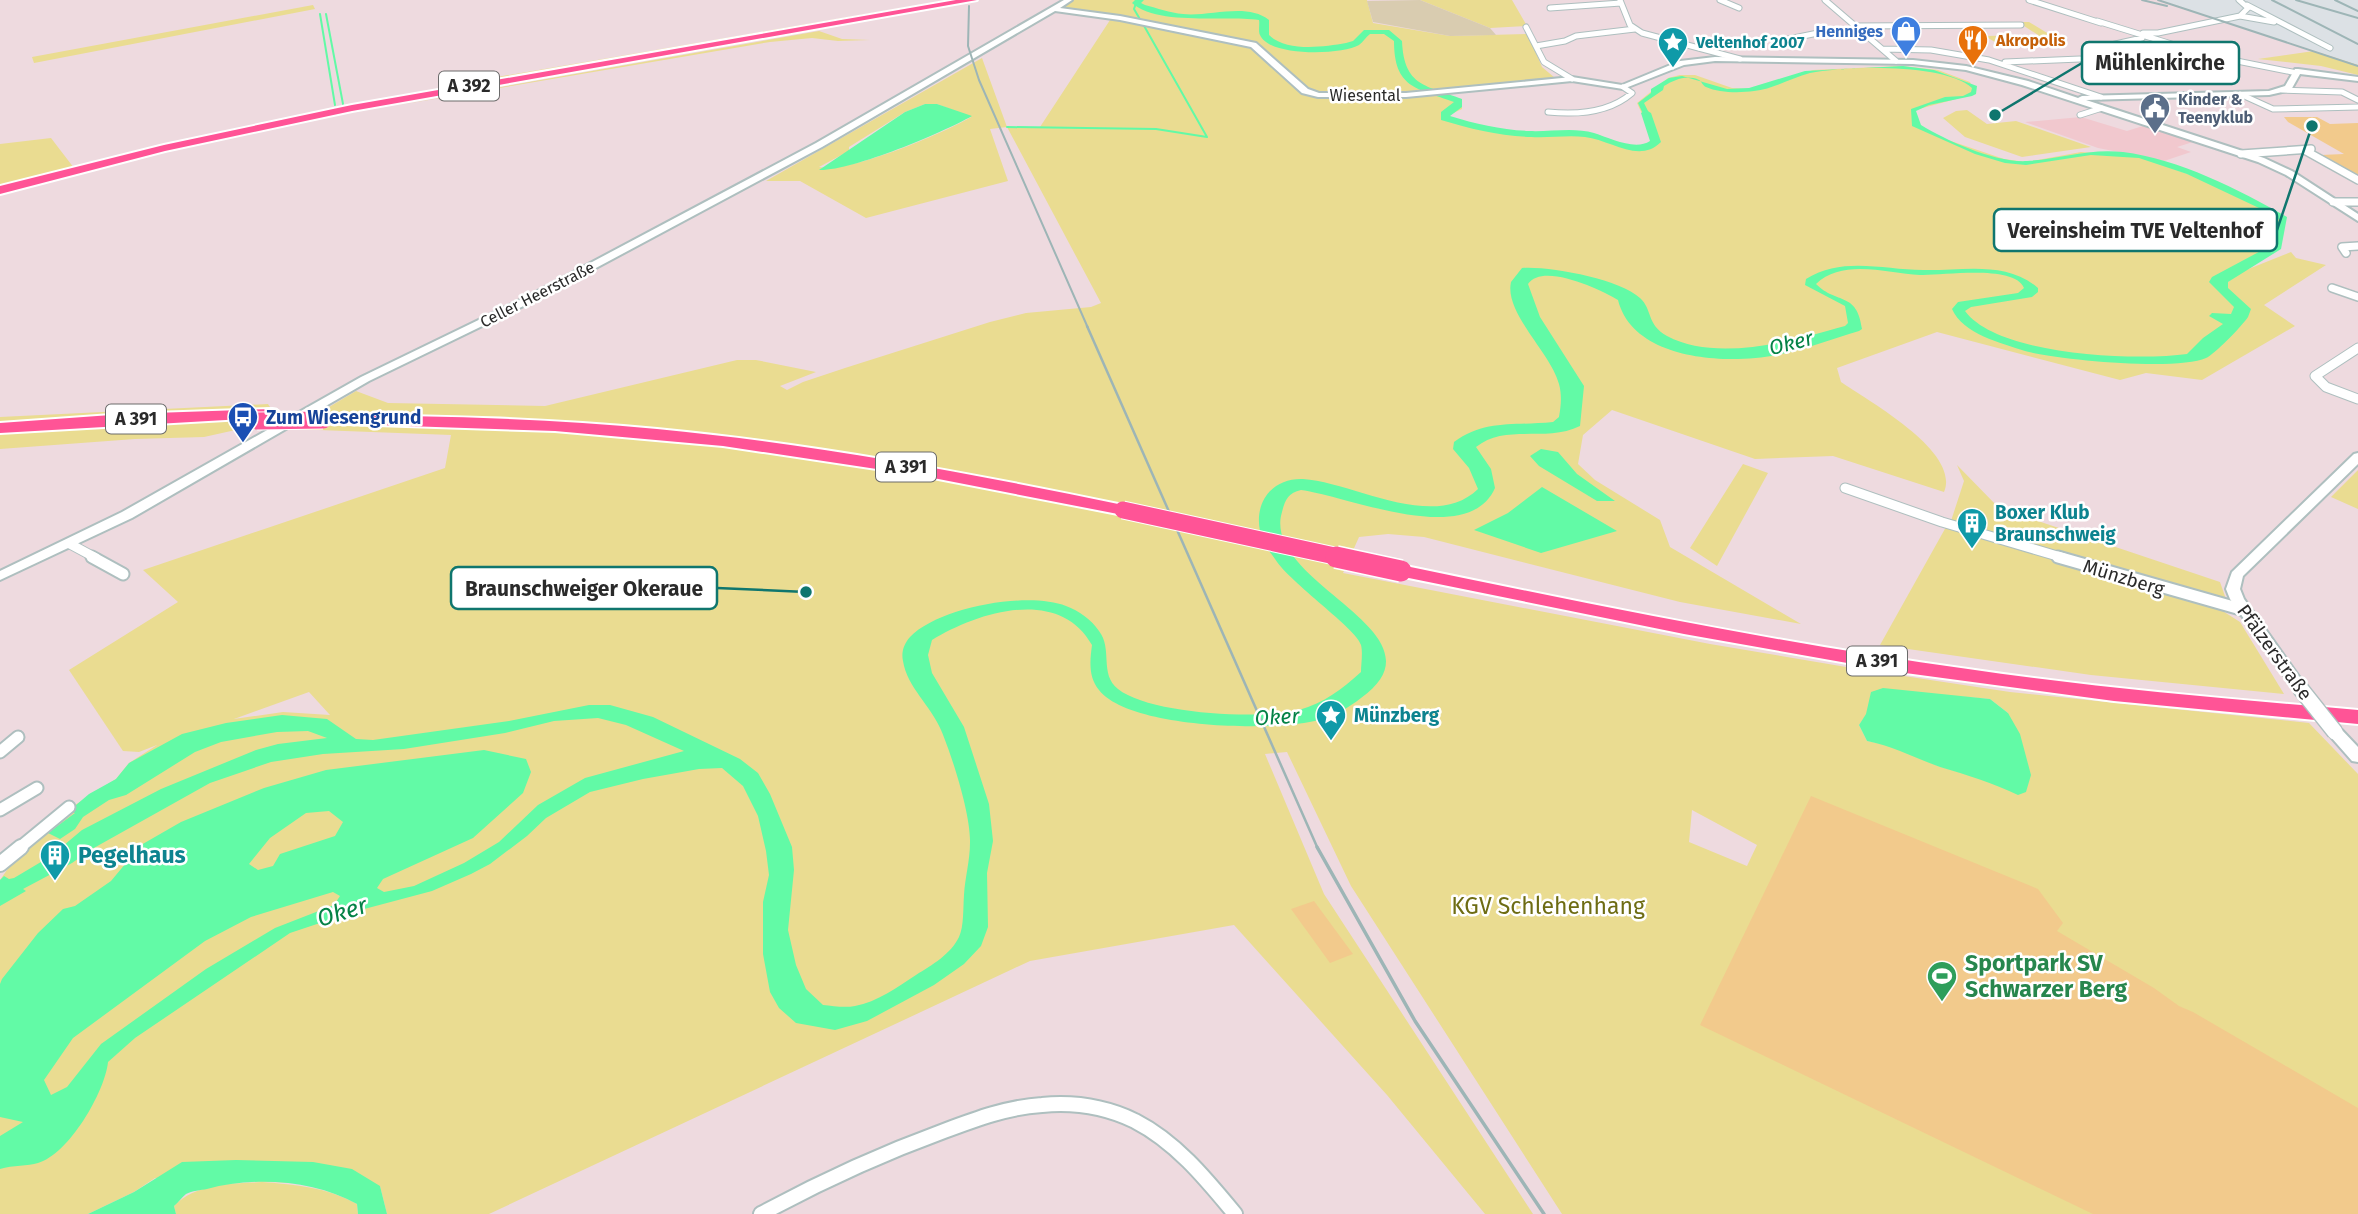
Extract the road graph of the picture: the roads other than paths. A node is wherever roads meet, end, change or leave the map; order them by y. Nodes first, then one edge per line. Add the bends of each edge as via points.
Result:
1 (972, 0) edge
2 (1069, 0) edge
3 (1720, 0) edge
4 (1825, 0) edge
5 (2029, 0) edge
6 (2239, 0) edge
7 (1620, 1) edge
8 (943, 6) junction
9 (1550, 8) dead end
10 (1738, 8) dead end
11 (2247, 8) junction
12 (1054, 9) junction
13 (2240, 16) junction
14 (2097, 21) junction
15 (2281, 23) junction
16 (2021, 25) dead end
17 (1855, 26) junction
18 (1526, 27) dead end
19 (1635, 29) junction
20 (2135, 32) junction
21 (1863, 33) junction
22 (2148, 37) junction
23 (2161, 37) junction
24 (2308, 37) junction
25 (1778, 41) dead end
26 (2322, 44) junction
27 (1536, 46) junction
28 (2330, 48) dead end
29 (1882, 49) junction
30 (1713, 55) junction
31 (2134, 58) dead end
32 (2080, 59) dead end
33 (1896, 61) junction
34 (1996, 62) junction
35 (2298, 72) junction
36 (1572, 79) junction
37 (2358, 80) edge
38 (1623, 87) junction
39 (2282, 90) junction
40 (2342, 92) junction
41 (2358, 92) edge
42 (2240, 94) junction
43 (2101, 97) junction
44 (2074, 99) junction
45 (2358, 100) edge
46 (2358, 107) edge
47 (2102, 108) junction
48 (1548, 112) dead end
49 (2080, 115) dead end
50 (2241, 153) junction
51 (2358, 180) edge
52 (0, 191) edge
53 (2333, 202) junction
54 (2358, 202) edge
55 (2358, 218) edge
56 (2358, 246) edge
57 (2346, 253) dead end
58 (2332, 288) dead end
59 (2358, 297) edge
60 (2358, 348) edge
61 (2358, 399) edge
62 (4, 433) edge
63 (2358, 457) edge
64 (1845, 488) dead end
65 (70, 544) junction
66 (1404, 567) junction
67 (123, 574) dead end
68 (0, 576) edge
69 (2244, 610) junction
70 (2358, 706) edge
71 (2358, 717) edge
72 (18, 737) dead end
73 (0, 751) edge
74 (2358, 757) edge
75 (37, 788) dead end
76 (69, 807) dead end
77 (0, 810) edge
78 (0, 864) edge
79 (761, 1214) edge
80 (1235, 1214) edge

1 - 8 highway
2 - 12 street, Celler Heerstraße
3 - 10 street
4 - 17 street
5 - 14 street
6 - 11 street
7 - 9 street
7 - 19 street
8 - 52 highway, A 392 via 341,114
8 - 52 highway, A 392 via 352,108 164,148
11 - 13 street
11 - 15 street
12 - 36 street, Wiesental via 1253,45 1313,94 1418,94
12 - 65 street, Celler Heerstraße via 819,145 534,297 365,379
13 - 15 street
13 - 23 street
14 - 20 street
14 - 22 street
15 - 24 street
16 - 17 street
17 - 21 street
18 - 27 street
19 - 27 street
19 - 30 street
20 - 22 street
20 - 23 street
21 - 25 street via 1818,33
21 - 29 street
22 - 23 street
22 - 31 street via 2110,46
22 - 35 street via 2218,57
23 - 35 street
24 - 26 street
24 - 26 street via 2294,37
26 - 28 street
27 - 36 street via 1546,65
29 - 33 street
29 - 34 street via 1931,50
30 - 33 street
30 - 38 street
32 - 34 street
33 - 44 street via 1979,71
34 - 43 street
35 - 37 street
35 - 39 street via 2291,86
36 - 38 street, Wiesental
38 - 48 street via 1632,93 1615,105
39 - 40 street
39 - 42 street
40 - 41 street
40 - 45 street
42 - 43 street
42 - 46 street via 2273,109
43 - 44 street
44 - 47 street
47 - 49 street
47 - 50 street
50 - 51 street via 2309,150
50 - 53 street via 2283,169
53 - 54 street
53 - 55 street
56 - 57 street via 2342,247
58 - 59 street
60 - 61 street via 2315,376 2326,387
62 - 66 highway, A 391, bridge via 265,417 689,433 993,483
63 - 69 street, Pfälzerstraße via 2237,575 2233,589
64 - 69 street, Münzberg via 1942,522
65 - 67 street
65 - 68 street, Celler Heerstraße
66 - 70 highway, A 391 via 1962,664
66 - 71 highway, A 391 via 1714,634 1965,675
69 - 74 street, Pfälzerstraße, bridge via 2300,688
72 - 73 street
75 - 77 street
76 - 78 street
79 - 80 street via 873,1157 972,1121 1050,1104 1085,1106 1132,1120 1169,1142

